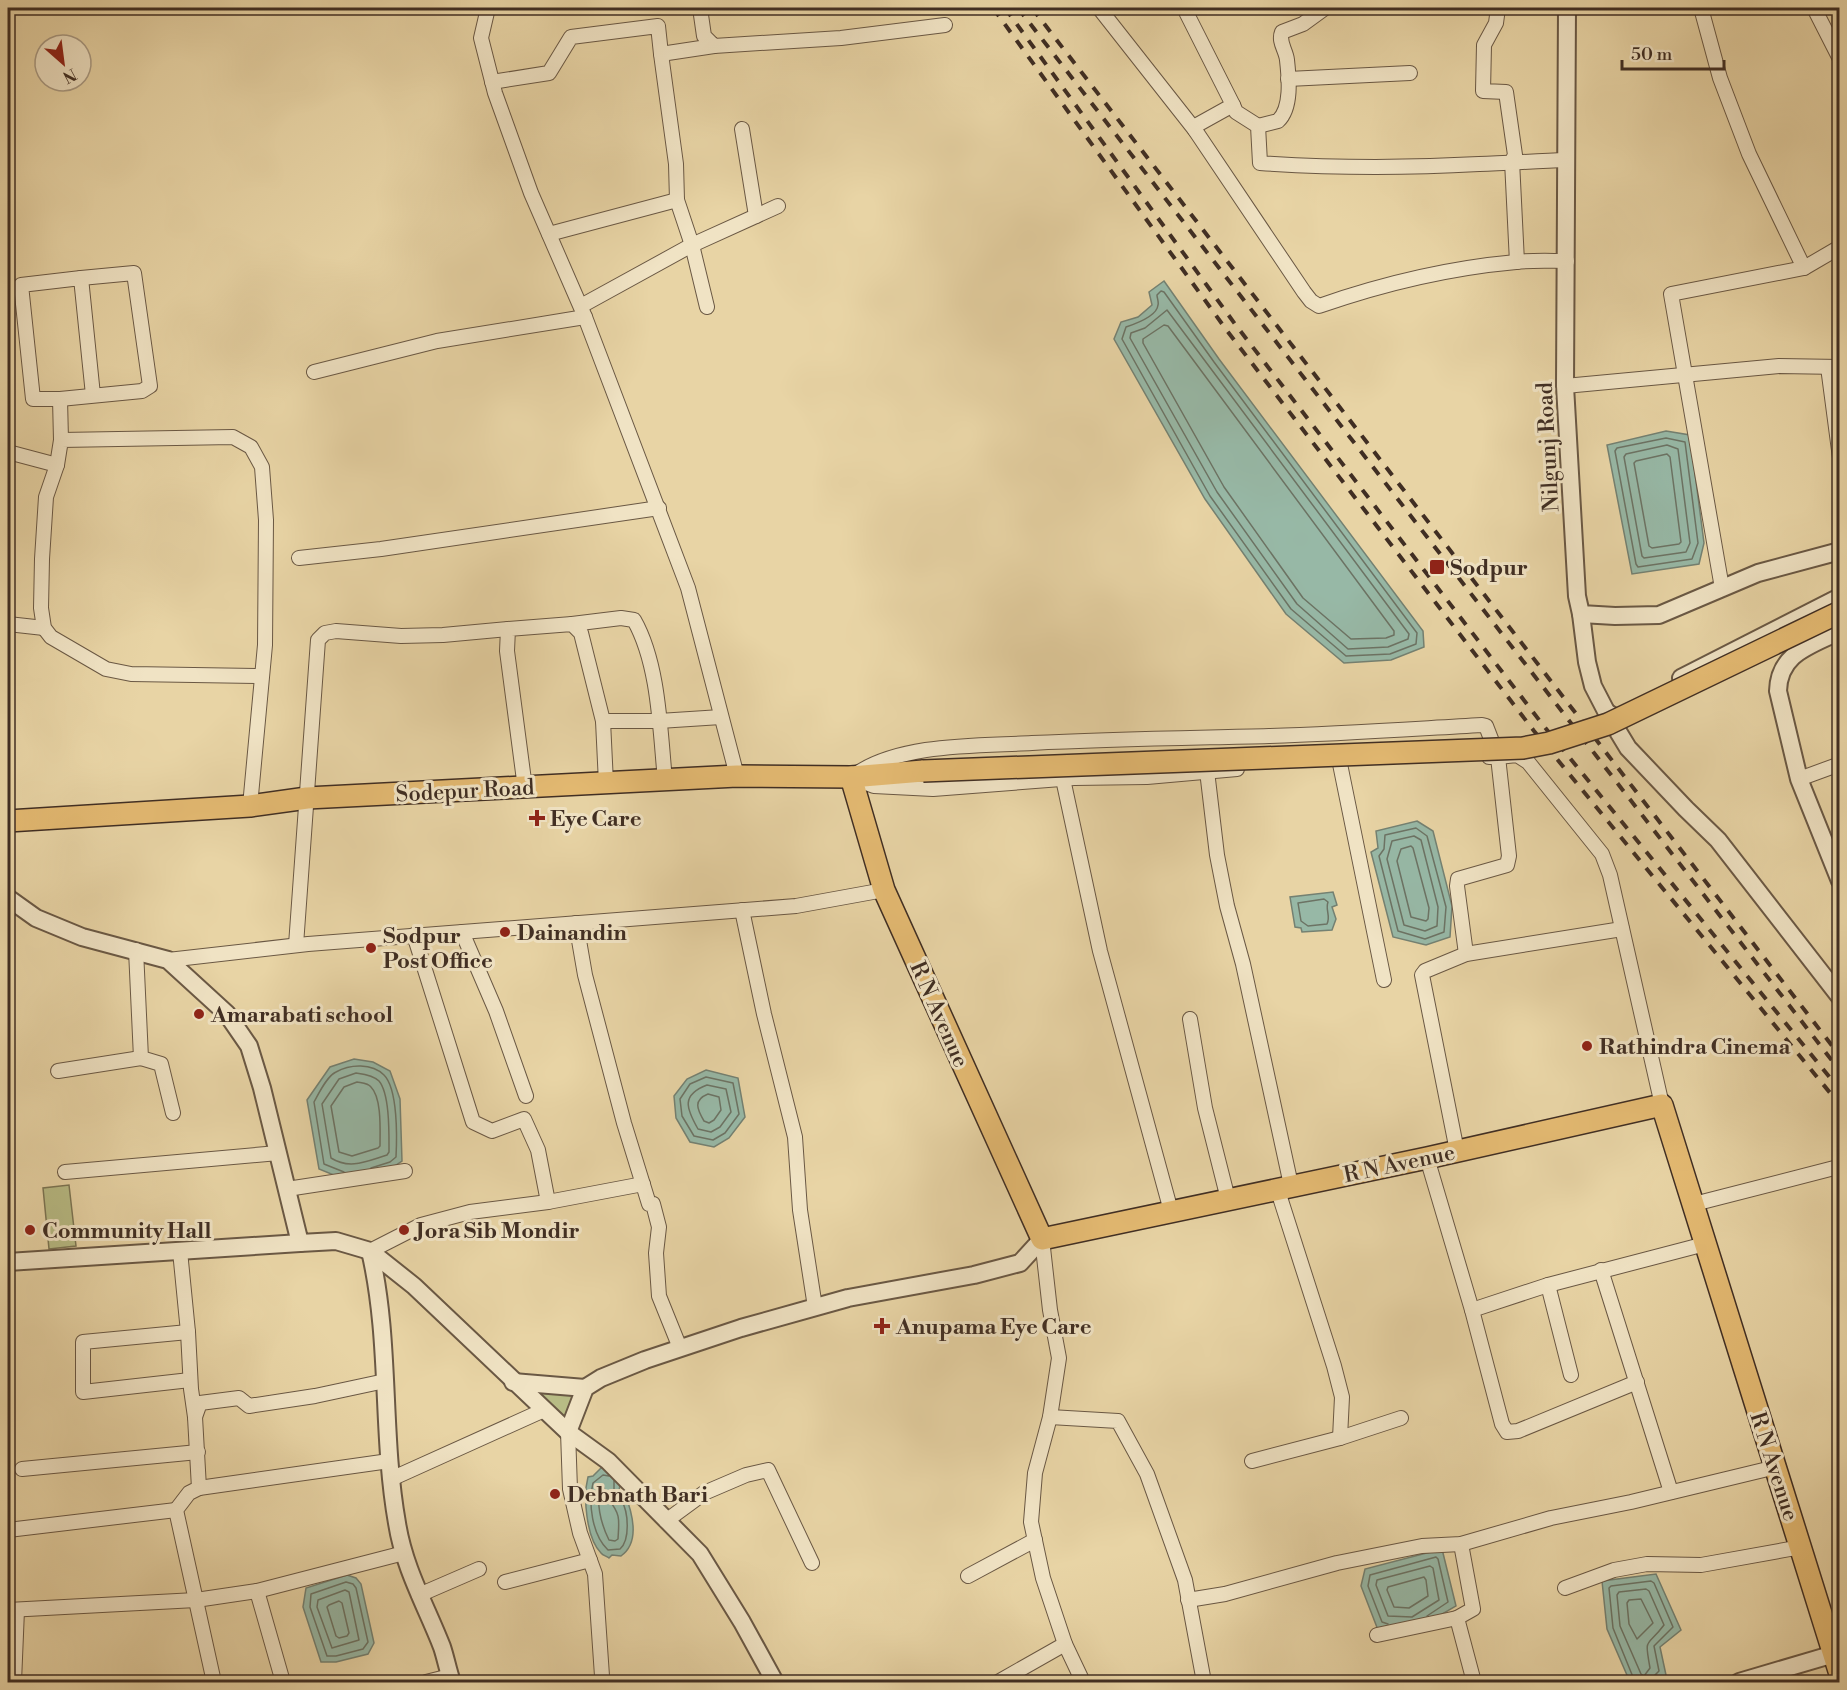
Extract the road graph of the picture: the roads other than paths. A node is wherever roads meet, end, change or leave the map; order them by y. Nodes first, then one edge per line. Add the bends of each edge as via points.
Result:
1 (488, 8) edge
2 (700, 8) edge
3 (1098, 8) edge
4 (1184, 8) edge
5 (1325, 8) edge
6 (1498, 8) edge
7 (1567, 8) edge
8 (1701, 8) edge
9 (1814, 8) edge
10 (945, 25) dead end
11 (714, 46) junction
12 (661, 54) junction
13 (1839, 59) edge
14 (1410, 73) dead end
15 (1288, 79) junction
16 (492, 81) junction
17 (1233, 105) junction
18 (1258, 126) junction
19 (742, 129) dead end
20 (1195, 130) junction
21 (1566, 160) junction
22 (1512, 161) junction
23 (677, 200) junction
24 (778, 206) dead end
25 (756, 216) junction
26 (549, 234) junction
27 (692, 245) junction
28 (1839, 247) edge
29 (1567, 261) junction
30 (1517, 262) junction
31 (1804, 268) junction
32 (81, 278) junction
33 (707, 307) dead end
34 (583, 311) junction
35 (1834, 367) edge
36 (314, 372) dead end
37 (1686, 375) junction
38 (1565, 386) junction
39 (93, 395) junction
40 (60, 399) junction
41 (61, 440) junction
42 (1839, 449) edge
43 (8, 452) edge
44 (57, 465) junction
45 (659, 508) junction
46 (1839, 551) edge
47 (299, 558) dead end
48 (1722, 588) junction
49 (1839, 597) edge
50 (1839, 612) edge
51 (1581, 614) junction
52 (8, 624) edge
53 (573, 624) junction
54 (44, 628) junction
55 (508, 629) junction
56 (1839, 631) edge
57 (261, 676) junction
58 (1608, 715) junction
59 (721, 717) junction
60 (603, 721) junction
61 (659, 721) junction
62 (1498, 757) junction
63 (1340, 764) junction
64 (1839, 764) edge
65 (1207, 771) junction
66 (736, 776) junction
67 (851, 777) junction
68 (1063, 779) junction
69 (1798, 779) junction
70 (664, 780) junction
71 (606, 783) junction
72 (525, 788) junction
73 (307, 798) junction
74 (250, 806) junction
75 (8, 821) edge
76 (1839, 881) edge
77 (884, 890) junction
78 (8, 898) edge
79 (742, 910) junction
80 (576, 923) junction
81 (1622, 929) junction
82 (462, 932) junction
83 (414, 935) junction
84 (296, 945) junction
85 (136, 950) junction
86 (1466, 954) junction
87 (168, 960) junction
88 (1384, 980) dead end
89 (1839, 997) edge
90 (1190, 1019) dead end
91 (141, 1058) junction
92 (58, 1071) dead end
93 (526, 1096) dead end
94 (1662, 1105) junction
95 (173, 1113) dead end
96 (1457, 1151) junction
97 (278, 1153) junction
98 (1427, 1158) junction
99 (1838, 1167) dead end
100 (405, 1171) dead end
101 (65, 1172) dead end
102 (643, 1184) junction
103 (1284, 1187) junction
104 (287, 1189) junction
105 (1228, 1199) junction
106 (548, 1202) junction
107 (1694, 1204) junction
108 (1171, 1211) junction
109 (1042, 1239) junction
110 (300, 1243) junction
111 (1705, 1244) junction
112 (180, 1251) junction
113 (370, 1251) junction
114 (8, 1262) edge
115 (1601, 1270) junction
116 (1548, 1285) junction
117 (815, 1307) junction
118 (1472, 1310) junction
119 (188, 1332) junction
120 (680, 1348) junction
121 (1571, 1375) dead end
122 (190, 1380) junction
123 (386, 1381) junction
124 (513, 1382) junction
125 (1637, 1383) junction
126 (585, 1388) junction
127 (544, 1410) junction
128 (195, 1417) junction
129 (1050, 1417) junction
130 (1401, 1418) dead end
131 (568, 1432) junction
132 (1340, 1438) junction
133 (198, 1452) junction
134 (389, 1461) junction
135 (1252, 1461) dead end
136 (1776, 1467) junction
137 (22, 1469) dead end
138 (391, 1479) junction
139 (199, 1488) junction
140 (1671, 1492) junction
141 (176, 1510) junction
142 (666, 1521) junction
143 (8, 1530) edge
144 (1035, 1540) junction
145 (1461, 1544) junction
146 (1801, 1547) junction
147 (404, 1552) junction
148 (590, 1560) junction
149 (812, 1563) dead end
150 (479, 1569) dead end
151 (968, 1576) dead end
152 (505, 1582) dead end
153 (1565, 1588) dead end
154 (257, 1591) junction
155 (419, 1595) junction
156 (195, 1600) junction
157 (1188, 1600) junction
158 (12, 1610) edge
159 (1457, 1618) junction
160 (1377, 1635) dead end
161 (1065, 1644) junction
162 (1837, 1664) edge
163 (602, 1676) dead end
164 (451, 1679) edge
165 (14, 1683) edge
166 (214, 1683) edge
167 (283, 1683) edge
168 (426, 1683) edge
169 (775, 1683) edge
170 (998, 1683) edge
171 (1083, 1683) edge
172 (1204, 1683) edge
173 (1474, 1683) edge
174 (1739, 1683) edge

1 - 16 street via 481,38
2 - 11 street via 704,36
3 - 20 street
4 - 17 street
5 - 15 street via 1280,36
6 - 22 street via 1496,23 1484,45 1483,92 1506,93 1515,155
7 - 21 street, Nilgunj Road
8 - 31 street via 1720,78 1749,154
9 - 13 street
10 - 11 street via 841,38
11 - 12 street
12 - 16 street via 658,26 571,37 549,73
12 - 23 street
14 - 15 street
15 - 18 street via 1283,117
16 - 26 street
17 - 18 street via 1236,112
17 - 20 street via 1197,125
18 - 22 street via 1260,163 1322,167
19 - 25 street
20 - 30 street via 1304,292 1318,306 1354,293 1428,276
21 - 22 street
21 - 29 street, Nilgunj Road
22 - 30 street
23 - 26 street
23 - 27 street
24 - 25 street
25 - 27 street
26 - 34 street
27 - 33 street
27 - 34 street
28 - 31 street
29 - 30 street
29 - 38 street, Nilgunj Road
31 - 37 street via 1671,294
32 - 39 street
32 - 39 street via 134,273 150,386 142,391
32 - 40 street via 21,285 33,399
34 - 36 street via 437,341
34 - 45 street
35 - 37 street via 1779,366
35 - 42 street
37 - 38 street
37 - 48 street
38 - 51 street, Nilgunj Road
39 - 40 street
40 - 41 street
41 - 44 street
41 - 57 street via 233,437 250,447 262,467 266,520 265,645
43 - 44 street
44 - 54 street via 46,497 41,608
45 - 47 street
45 - 59 street via 688,588
46 - 48 street via 1758,573
48 - 51 street via 1659,615
49 - 58 street
50 - 67 main road, Sodepur Road, bridge via 1608,724 1523,748
51 - 58 street, Nilgunj Road via 1593,686
52 - 54 street
53 - 55 street
53 - 60 street via 581,633
53 - 61 street via 634,620 651,670
54 - 57 street via 51,637 106,669 131,674
55 - 72 street via 507,651
55 - 73 street via 401,636 325,633 318,640
56 - 69 street via 1792,657 1779,678 1778,691
57 - 74 street
58 - 89 street, Nilgunj Road via 1628,748 1718,840
59 - 61 street
59 - 66 street
60 - 61 street
60 - 71 street
61 - 70 street
62 - 63 street
62 - 67 street via 1490,730 1482,725 969,747 900,754 867,766
62 - 81 street via 1517,755 1528,762 1602,854
62 - 86 street via 1509,856 1507,865 1458,879
63 - 65 street
63 - 88 street
64 - 69 street
65 - 68 street
65 - 103 street via 1217,855 1243,964
66 - 67 main road, Sodepur Road
66 - 70 main road, Sodepur Road
67 - 68 street via 874,786 933,789
67 - 77 main road, R N Avenue
68 - 108 street via 1100,951
69 - 76 street
70 - 71 main road, Sodepur Road
71 - 72 main road, Sodepur Road
72 - 73 main road, Sodepur Road
73 - 74 main road, Sodepur Road
73 - 84 street
74 - 75 main road, Sodepur Road
77 - 79 street via 796,906
77 - 109 main road, R N Avenue
78 - 85 street via 36,918 73,933
79 - 80 street
79 - 117 street via 795,1137 800,1210
80 - 82 street
80 - 102 street via 585,975
81 - 86 street
81 - 94 street
82 - 83 street
82 - 93 street
83 - 84 street
83 - 106 street via 473,1122 492,1131 524,1119 538,1150
84 - 87 street
85 - 87 street
85 - 91 street
86 - 96 street via 1425,970 1422,975
87 - 97 street via 227,1014 249,1046
90 - 105 street via 1205,1108
91 - 92 street
91 - 95 street via 161,1064
94 - 96 main road, R N Avenue
94 - 107 main road, R N Avenue
96 - 98 main road, R N Avenue
97 - 101 street
97 - 104 street
98 - 103 main road, R N Avenue
98 - 118 street
99 - 107 street
100 - 104 street
102 - 106 street
102 - 120 street via 659,1227 659,1296
103 - 105 main road, R N Avenue
103 - 132 street via 1342,1397
104 - 110 street
105 - 108 main road, R N Avenue
106 - 113 street via 470,1212 421,1225
107 - 111 main road, R N Avenue
108 - 109 main road, R N Avenue
109 - 117 street via 1020,1263
109 - 129 street via 1059,1358
110 - 112 street
110 - 113 street via 336,1241
111 - 115 street
111 - 136 main road, R N Avenue
112 - 114 street
112 - 119 street
113 - 123 street
113 - 124 street via 414,1286
115 - 116 street
115 - 125 street
116 - 118 street
116 - 121 street
117 - 120 street
118 - 125 street via 1507,1431 1518,1431
119 - 122 street
119 - 122 street via 83,1342 83,1392
120 - 126 street via 601,1378
122 - 128 street
123 - 128 street via 249,1406 238,1398 200,1403
123 - 134 street
124 - 126 street
124 - 127 street
125 - 140 street
126 - 131 street
127 - 131 street
127 - 138 street
128 - 133 street
129 - 144 street via 1035,1473 1031,1522
129 - 157 street via 1118,1421 1147,1474 1185,1580
130 - 132 street
131 - 142 street via 608,1461
131 - 148 street via 570,1489
132 - 135 street
133 - 137 street
133 - 139 street
134 - 138 street
134 - 139 street
136 - 140 street
136 - 146 main road, R N Avenue
138 - 147 street
139 - 141 street via 189,1492
140 - 145 street via 1551,1518
141 - 143 street
141 - 156 street
142 - 149 street via 704,1493 768,1470
142 - 169 street via 700,1554
144 - 151 street
144 - 161 street
145 - 157 street via 1422,1546 1337,1563 1225,1594
145 - 159 street via 1473,1609
146 - 153 street via 1701,1565 1647,1564 1614,1570
146 - 162 main road, R N Avenue
147 - 154 street
147 - 155 street
148 - 152 street
148 - 163 street via 595,1574
150 - 155 street
154 - 156 street
154 - 167 street
155 - 164 street
156 - 158 street
156 - 166 street
157 - 172 street
158 - 165 street
159 - 160 street
159 - 173 street
161 - 170 street
161 - 171 street
162 - 174 street
164 - 168 street

